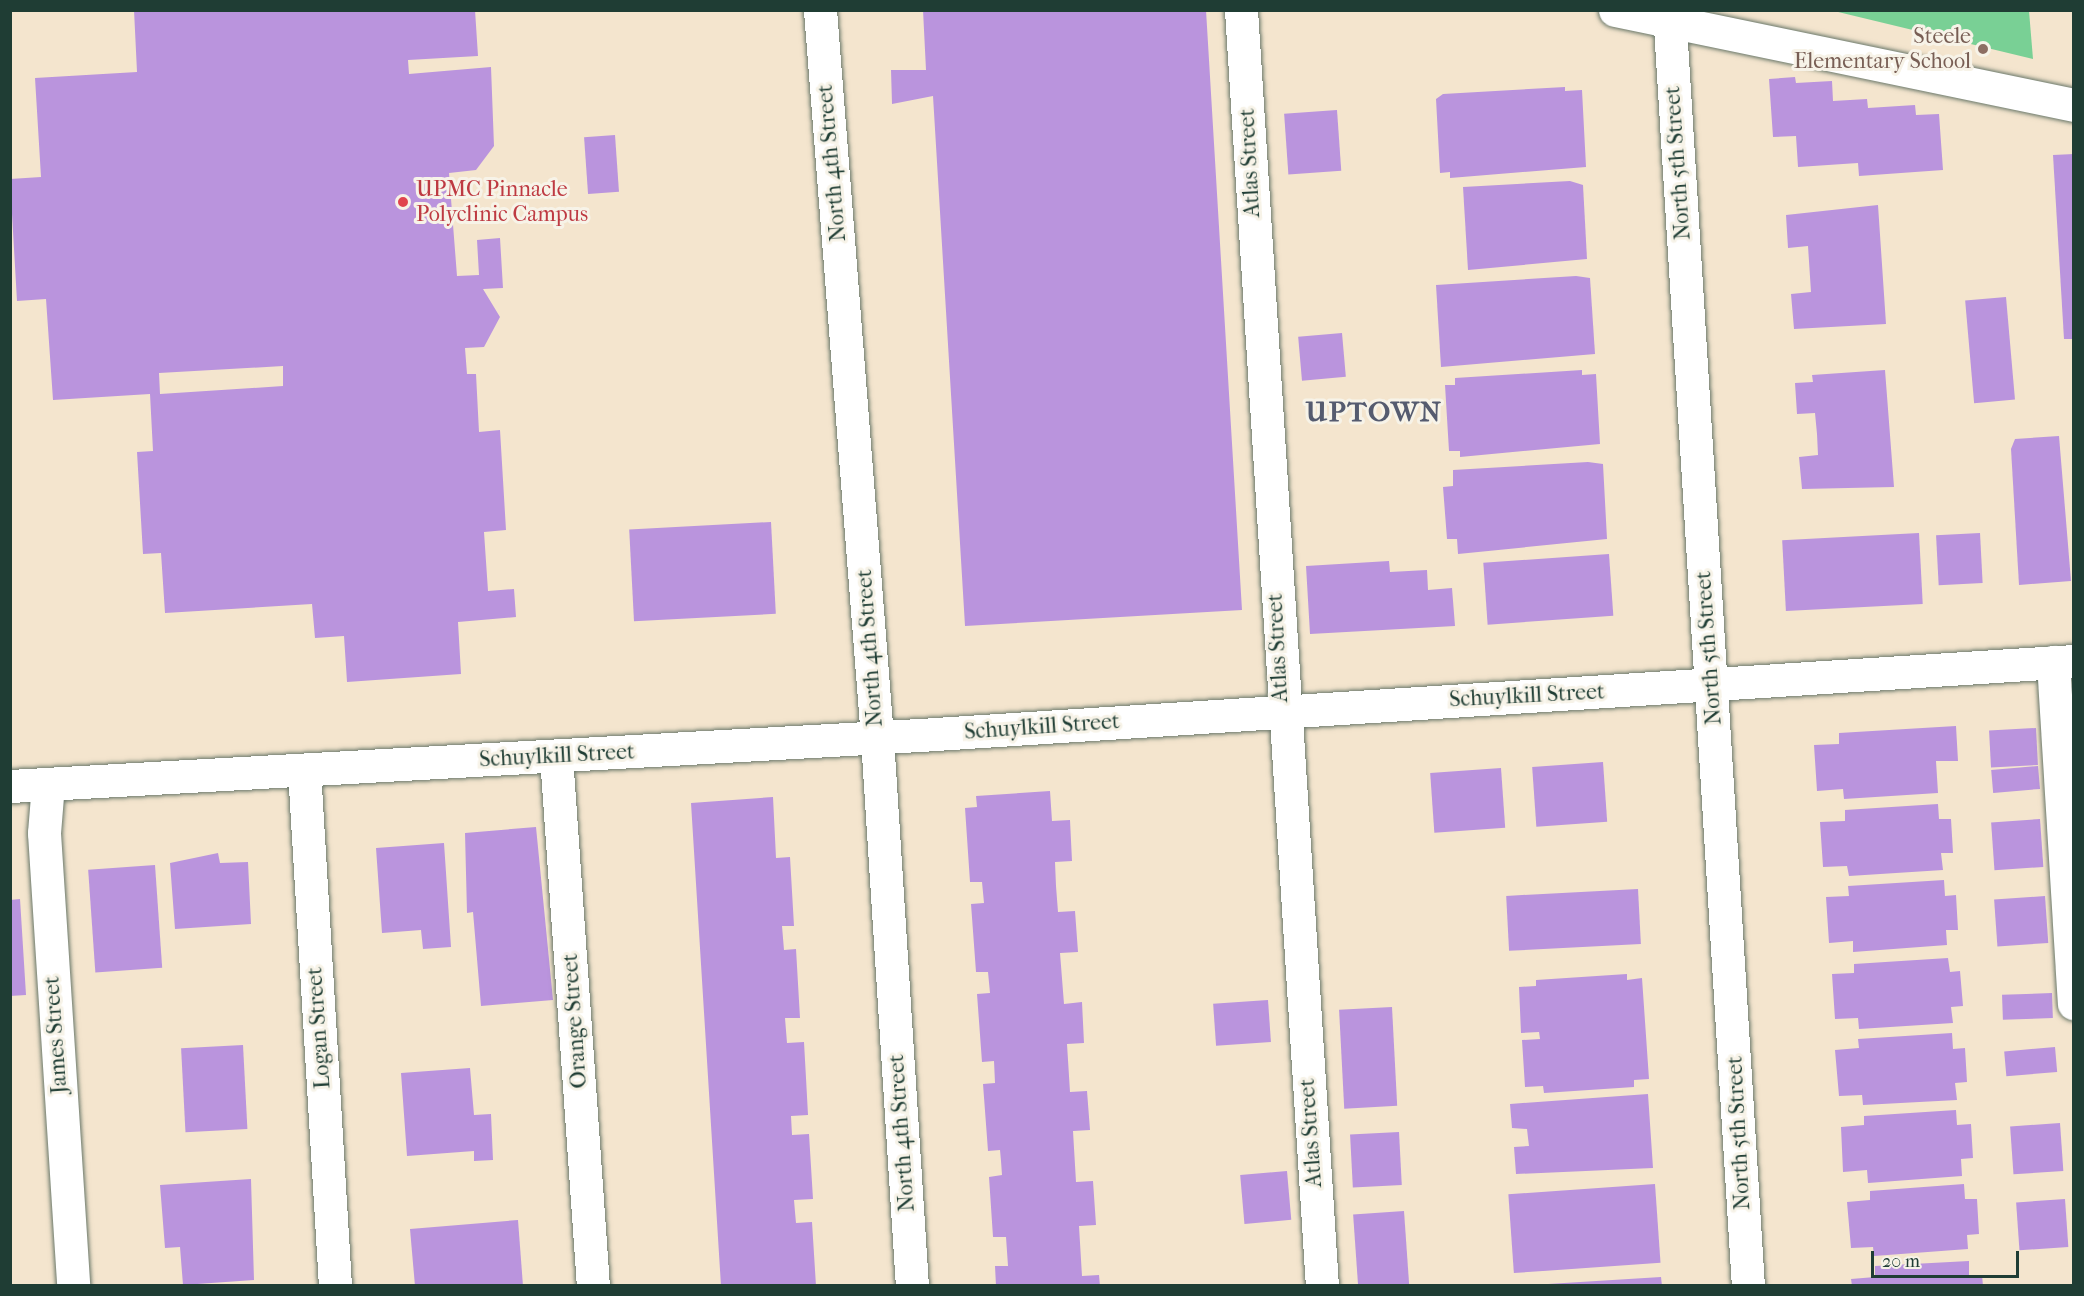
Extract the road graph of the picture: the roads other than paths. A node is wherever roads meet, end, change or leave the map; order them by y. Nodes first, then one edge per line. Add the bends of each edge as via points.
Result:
1 (820, 10) edge
2 (1241, 10) edge
3 (1615, 10) edge
4 (1669, 16) edge
5 (2073, 105) edge
6 (2063, 662) edge
7 (1711, 685) junction
8 (1282, 710) junction
9 (877, 738) junction
10 (556, 756) junction
11 (304, 770) junction
12 (48, 784) junction
13 (10, 786) edge
14 (2073, 1003) edge
15 (73, 1286) edge
16 (335, 1286) edge
17 (593, 1286) edge
18 (912, 1286) edge
19 (1322, 1286) edge
20 (1748, 1286) edge

1 - 9 street, North 4th Street
2 - 8 street, Atlas Street
3 - 4 street
4 - 5 street
4 - 7 street, North 5th Street
6 - 7 street, Schuylkill Street
6 - 14 street
7 - 8 street, Schuylkill Street
7 - 20 street, North 5th Street
8 - 9 street, Schuylkill Street
8 - 19 street, Atlas Street
9 - 10 street, Schuylkill Street
9 - 18 street, North 4th Street
10 - 11 street, Schuylkill Street
10 - 17 street, Orange Street
11 - 12 street, Schuylkill Street
11 - 16 street, Logan Street
12 - 13 street, Schuylkill Street
12 - 15 street, James Street via 44,833

